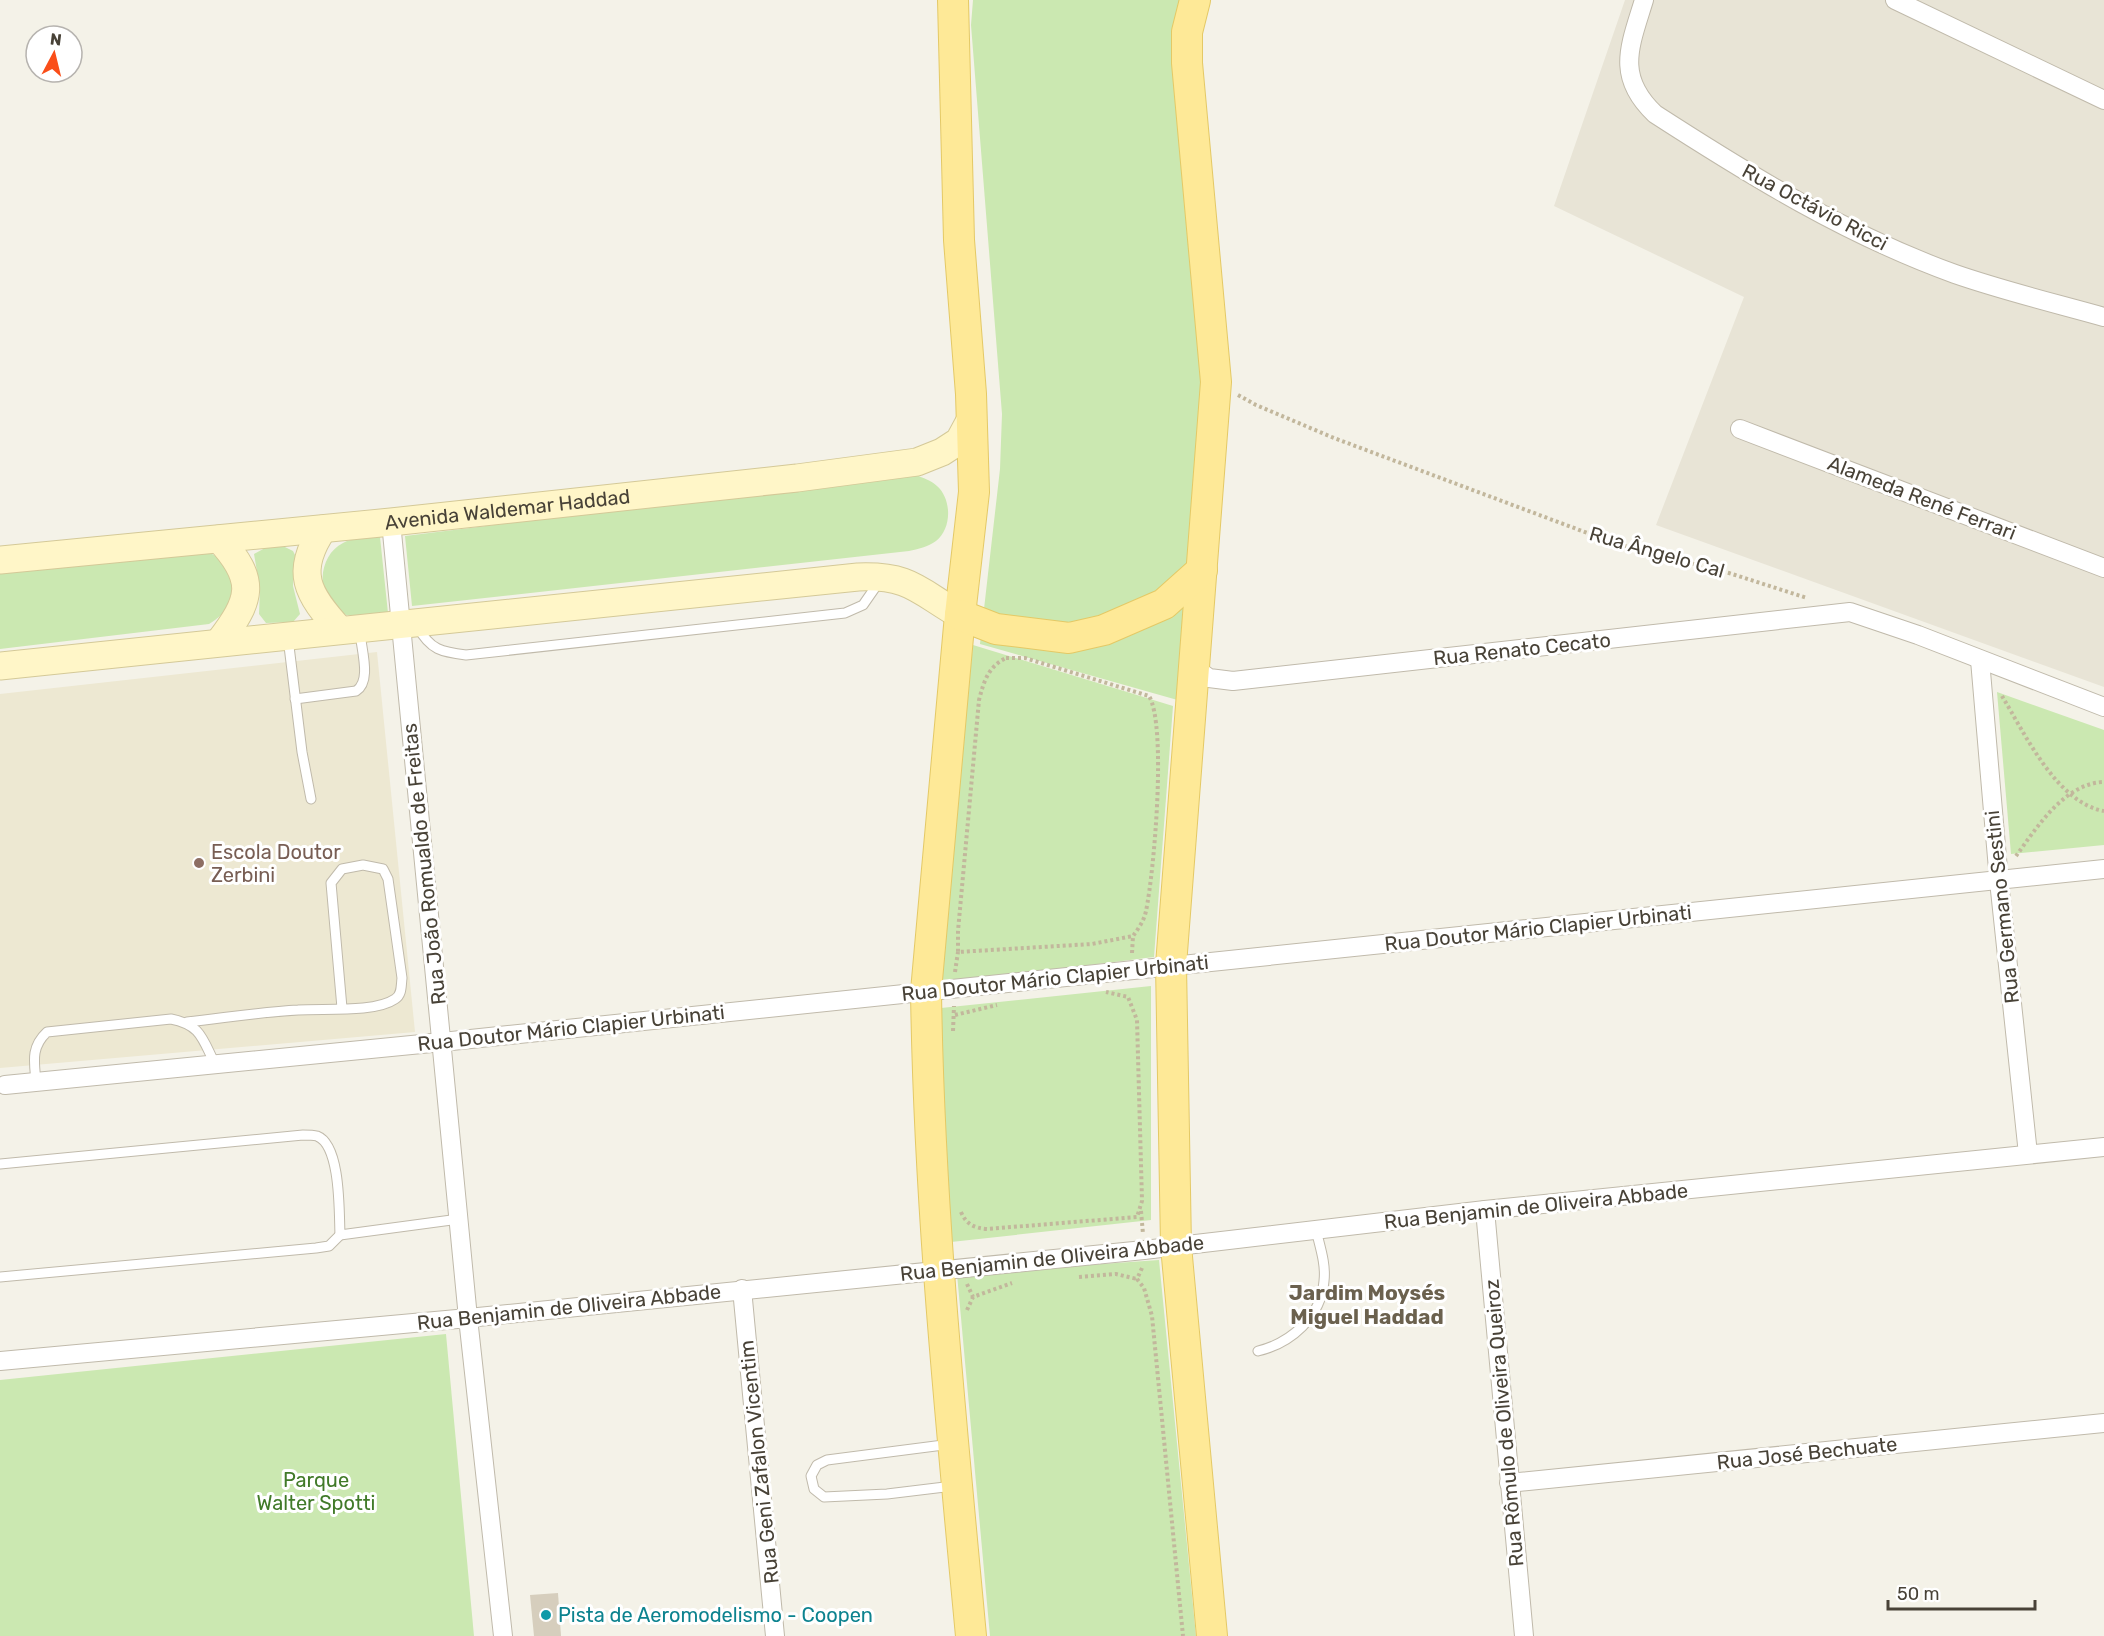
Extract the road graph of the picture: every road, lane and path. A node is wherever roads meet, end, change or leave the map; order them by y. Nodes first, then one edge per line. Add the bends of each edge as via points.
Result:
1 (953, 0) edge
2 (1195, 0) edge
3 (1644, 0) edge
4 (1895, 0) edge
5 (2104, 100) edge
6 (2104, 317) edge
7 (1216, 382) junction
8 (971, 394) junction
9 (1740, 429) dead end
10 (391, 522) junction
11 (323, 529) junction
12 (219, 539) junction
13 (0, 560) edge
14 (2104, 567) edge
15 (1202, 570) junction
16 (883, 576) junction
17 (1850, 612) junction
18 (960, 615) junction
19 (408, 623) junction
20 (349, 629) junction
21 (288, 635) junction
22 (219, 642) junction
23 (1980, 660) junction
24 (0, 666) edge
25 (1196, 669) junction
26 (983, 683) joint
27 (295, 699) junction
28 (2104, 707) edge
29 (2104, 782) edge
30 (2069, 794) junction
31 (311, 799) dead end
32 (2104, 811) edge
33 (2104, 869) edge
34 (1999, 880) junction
35 (1171, 965) junction
36 (927, 991) junction
37 (1100, 991) dead end
38 (1001, 1004) dead end
39 (342, 1008) junction
40 (187, 1022) junction
41 (952, 1038) dead end
42 (442, 1042) junction
43 (215, 1064) junction
44 (36, 1082) junction
45 (5, 1084) dead end
46 (2104, 1147) edge
47 (2028, 1154) junction
48 (0, 1164) edge
49 (960, 1204) dead end
50 (1140, 1209) junction
51 (1485, 1210) junction
52 (459, 1220) junction
53 (1316, 1230) junction
54 (340, 1235) junction
55 (1176, 1246) junction
56 (1144, 1250) junction
57 (937, 1270) junction
58 (0, 1277) edge
59 (742, 1289) junction
60 (468, 1318) junction
61 (1258, 1352) dead end
62 (0, 1361) edge
63 (2104, 1423) edge
64 (953, 1444) junction
65 (1509, 1484) junction
66 (957, 1485) junction
67 (503, 1636) edge
68 (776, 1636) edge
69 (971, 1636) edge
70 (1183, 1636) edge
71 (1212, 1636) edge
72 (1524, 1636) edge

1 - 8 main road via 959,240
2 - 7 main road via 1187,32 1187,63
3 - 6 street, Rua Octávio Ricci via 1628,63 1631,83 1655,114 1767,186 1894,249 1955,274
4 - 5 street
7 - 15 main road
7 - 17 path, Rua Ângelo Cal via 1256,405 1334,438 1614,543 1729,573
8 - 10 main road, Avenida Waldemar Haddad via 972,417 959,441 916,462
8 - 18 main road via 974,492
9 - 14 street, Alameda René Ferrari
10 - 11 main road, Avenida Waldemar Haddad
10 - 19 street, Rua João Romualdo de Freitas
11 - 12 main road, Avenida Waldemar Haddad
11 - 20 main road via 309,550 306,569 311,592 322,610
12 - 13 main road, Avenida Waldemar Haddad
12 - 22 main road via 237,558 246,591 243,607
15 - 18 main road via 1164,604 1104,630 1069,638 996,629
15 - 25 main road
16 - 18 main road via 911,584
16 - 19 main road
16 - 19 lane via 863,605 845,613 466,655 434,650
17 - 23 street
17 - 25 street, Rua Renato Cecato via 1233,681 1209,678
18 - 36 main road
19 - 20 main road
19 - 42 street, Rua João Romualdo de Freitas
20 - 21 main road
20 - 27 lane via 365,679 362,687
21 - 22 main road
21 - 27 lane
22 - 24 main road
23 - 28 street
23 - 30 path via 2044,765
23 - 34 street, Rua Germano Sestini
25 - 35 main road
26 - 26 path via 993,665 1006,658 1025,658 1149,696 1155,706 1160,745 1155,815 1145,913 1133,936 1092,944 958,952
27 - 31 lane
29 - 30 path
30 - 32 path
30 - 34 path via 2030,837
33 - 34 street, Rua Doutor Mário Clapier Urbinati
34 - 35 street, Rua Doutor Mário Clapier Urbinati
34 - 47 street, Rua Germano Sestini
35 - 36 street, Rua Doutor Mário Clapier Urbinati
35 - 55 main road
36 - 42 street, Rua Doutor Mário Clapier Urbinati
36 - 57 main road
37 - 50 path via 1128,997 1137,1020
38 - 41 path via 956,1016
39 - 39 lane via 331,883 342,869 363,865 383,868 388,879 402,978 400,994 387,1004
39 - 40 lane
40 - 43 lane via 198,1030
40 - 44 lane via 171,1019 47,1032 38,1041 33,1055
42 - 43 street, Rua Doutor Mário Clapier Urbinati
42 - 52 street, Rua João Romualdo de Freitas
43 - 44 street, Rua Doutor Mário Clapier Urbinati
44 - 45 street, Rua Doutor Mário Clapier Urbinati
46 - 47 street, Rua Benjamin de Oliveira Abbade
47 - 51 street, Rua Benjamin de Oliveira Abbade
48 - 54 lane via 303,1134 318,1136 330,1147 334,1161
49 - 50 path via 965,1221 987,1229 1124,1220 1137,1217
50 - 56 path
51 - 53 street, Rua Benjamin de Oliveira Abbade
51 - 65 street, Rua Rômulo de Oliveira Queiroz
52 - 54 lane
52 - 60 street, Rua João Romualdo de Freitas
53 - 55 street, Rua Benjamin de Oliveira Abbade
53 - 61 lane via 1324,1264 1319,1301 1291,1339
54 - 58 lane via 328,1246 316,1248
55 - 56 street, Rua Benjamin de Oliveira Abbade
55 - 71 main road
56 - 57 street, Rua Benjamin de Oliveira Abbade
56 - 70 path via 1144,1264 1137,1279 1144,1288 1152,1316
57 - 59 street, Rua Benjamin de Oliveira Abbade
57 - 64 main road
59 - 60 street, Rua Benjamin de Oliveira Abbade
59 - 68 street, Rua Geni Zafalon Vicentim
60 - 62 street, Rua Benjamin de Oliveira Abbade
60 - 67 street, Rua João Romualdo de Freitas
63 - 65 street, Rua José Bechuate
64 - 66 main road
64 - 66 lane via 827,1460 817,1465 811,1476 814,1489 824,1497
65 - 72 street, Rua Rômulo de Oliveira Queiroz
66 - 69 main road

